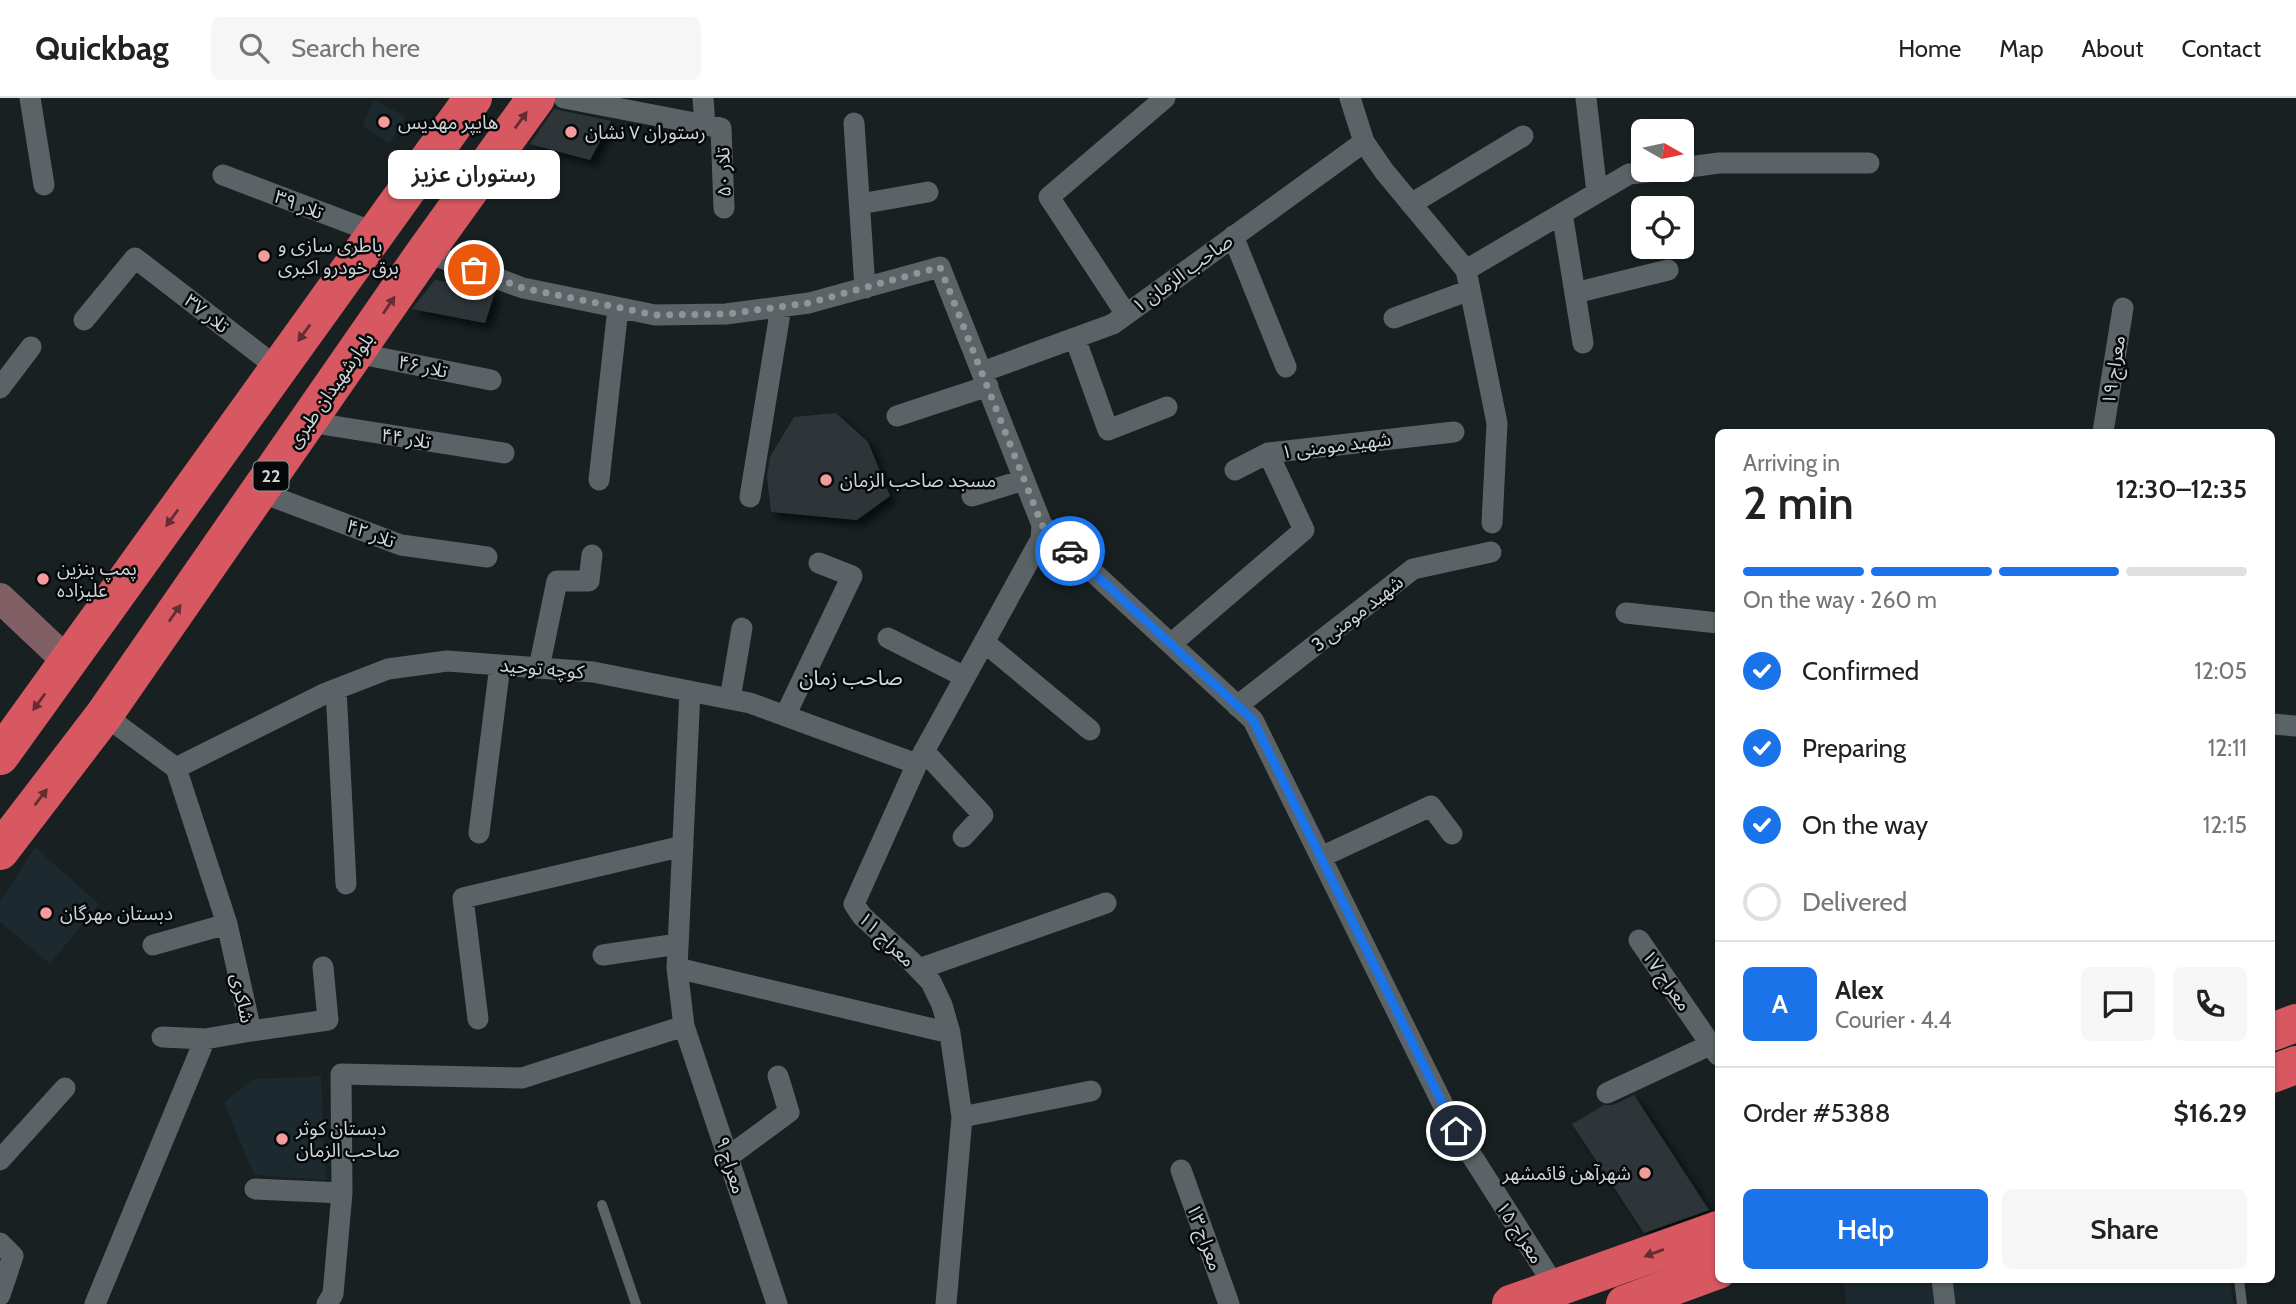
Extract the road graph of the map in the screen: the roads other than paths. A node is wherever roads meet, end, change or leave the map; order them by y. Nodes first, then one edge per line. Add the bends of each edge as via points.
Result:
1 (30, 98) edge
2 (472, 98) edge
3 (536, 98) edge
4 (564, 98) edge
5 (703, 98) edge
6 (1165, 98) edge
7 (1350, 98) edge
8 (1586, 98) edge
9 (854, 123) dead end
10 (705, 125) junction
11 (1522, 136) dead end
12 (1364, 142) junction
13 (1869, 163) dead end
14 (1694, 166) edge
15 (1631, 174) edge
16 (223, 175) dead end
17 (44, 185) dead end
18 (928, 192) dead end
19 (1597, 193) junction
20 (860, 204) junction
21 (1411, 205) junction
22 (724, 208) dead end
23 (1562, 214) junction
24 (376, 233) junction
25 (1233, 236) junction
26 (425, 252) junction
27 (1668, 270) dead end
28 (1468, 280) junction
29 (865, 288) junction
30 (1575, 293) junction
31 (618, 307) junction
32 (781, 307) junction
33 (2123, 308) dead end
34 (1126, 314) junction
35 (1394, 318) dead end
36 (84, 320) dead end
37 (1074, 338) junction
38 (1583, 343) dead end
39 (31, 347) dead end
40 (356, 352) junction
41 (1286, 367) dead end
42 (279, 369) junction
43 (985, 379) junction
44 (491, 380) dead end
45 (0, 388) edge
46 (1167, 407) dead end
47 (897, 416) dead end
48 (308, 422) junction
49 (2103, 429) edge
50 (1454, 432) dead end
51 (504, 453) dead end
52 (1268, 453) junction
53 (1236, 470) dead end
54 (599, 480) dead end
55 (1024, 480) junction
56 (260, 492) junction
57 (972, 496) dead end
58 (750, 497) dead end
59 (1492, 523) dead end
60 (1042, 525) junction
61 (1491, 552) dead end
62 (592, 555) dead end
63 (487, 557) dead end
64 (819, 563) dead end
65 (0, 598) edge
66 (1626, 613) dead end
67 (1715, 623) edge
68 (742, 628) dead end
69 (888, 638) dead end
70 (984, 642) junction
71 (1171, 644) junction
72 (68, 662) junction
73 (500, 665) junction
74 (539, 668) junction
75 (965, 677) junction
76 (336, 688) junction
77 (690, 691) junction
78 (730, 699) junction
79 (1237, 706) junction
80 (104, 715) junction
81 (785, 716) junction
82 (2275, 724) edge
83 (2296, 726) edge
84 (1090, 730) dead end
85 (0, 755) edge
86 (920, 757) junction
87 (176, 768) junction
88 (479, 833) dead end
89 (1452, 834) dead end
90 (963, 836) dead end
91 (683, 846) junction
92 (0, 851) edge
93 (1321, 857) junction
94 (345, 884) dead end
95 (1106, 904) dead end
96 (227, 924) junction
97 (1639, 940) dead end
98 (678, 943) junction
99 (153, 945) dead end
100 (603, 954) dead end
101 (323, 967) dead end
102 (677, 968) junction
103 (919, 969) junction
104 (478, 1019) dead end
105 (2296, 1023) edge
106 (684, 1026) junction
107 (251, 1031) junction
108 (2275, 1031) edge
109 (950, 1033) junction
110 (162, 1037) dead end
111 (205, 1039) junction
112 (1715, 1049) edge
113 (2296, 1065) edge
114 (2275, 1073) edge
115 (778, 1076) dead end
116 (65, 1088) dead end
117 (1091, 1091) dead end
118 (1607, 1093) dead end
119 (962, 1117) junction
120 (728, 1157) junction
121 (0, 1160) edge
122 (1181, 1170) dead end
123 (255, 1189) dead end
124 (342, 1193) junction
125 (602, 1205) dead end
126 (1715, 1231) edge
127 (0, 1243) edge
128 (1715, 1271) edge
129 (1942, 1283) edge
130 (2239, 1283) edge
131 (1556, 1288) junction
132 (0, 1295) edge
133 (95, 1304) edge
134 (327, 1304) edge
135 (636, 1304) edge
136 (777, 1304) edge
137 (946, 1304) edge
138 (1229, 1304) edge
139 (1511, 1304) edge
140 (1625, 1304) edge
141 (1945, 1304) edge
142 (2242, 1304) edge

1 - 17 street
2 - 24 highway
26 -> 3 highway, بلوارشهیدان طبری / 22
4 - 10 street, تلار ۵۰
5 - 10 street
6 - 34 street via 1049,197
7 - 12 street
8 - 19 street
9 - 20 street
10 - 22 street, تلار ۵۰ via 721,128
11 - 21 street
12 - 21 street
12 - 25 street, صاحب الزمان ۱
13 - 14 street
15 - 19 street
16 - 24 street, تلار ۳۹
18 - 20 street
19 - 23 street
20 - 29 street
21 - 28 street
23 - 28 street
23 - 30 street
24 -> 42 highway
25 - 34 street, صاحب الزمان ۱
25 - 41 street
26 - 31 street via 523,288
40 -> 26 highway, بلوارشهیدان طبری / 22
27 - 30 street
28 - 35 street
28 - 59 street via 1497,422
29 - 32 street
29 - 43 street via 940,267
30 - 38 street
31 - 32 street via 655,315 726,314
31 - 54 street
32 - 58 street
33 - 49 street, معراج ۱۹
34 - 37 street, صاحب الزمان ۱
36 - 42 street, تلار ۳۷ via 135,258
37 - 43 street, صاحب الزمان ۱
37 - 46 street via 1108,430
39 - 45 street
40 - 44 street, تلار ۴۶
40 - 48 highway, بلوارشهیدان طبری / 22
42 -> 72 highway
43 - 47 street, صاحب الزمان ۱
43 - 55 street
48 - 51 street, تلار ۴۴
48 - 56 highway, بلوارشهیدان طبری / 22
50 - 52 street, شهید مومنی ۱
52 - 53 street
52 - 71 street, شهید مومنی ۱ via 1304,530
55 - 57 street
55 - 60 street
56 - 63 street, تلار ۴۲ via 401,545
80 -> 56 highway, بلوارشهیدان طبری / 22
60 - 70 street, معراج ۱۱ via 1041,539
60 - 71 street, معراج ۱۵
61 - 79 street, شهید مومنی 3 via 1413,569
62 - 74 street via 589,581 557,581
64 - 81 street via 852,576
65 - 72 street
66 - 67 street
68 - 78 street
69 - 75 street
70 - 75 street, معراج ۱۱
70 - 84 street
71 - 79 street, معراج ۱۵
72 -> 85 highway
73 - 74 street, کوچه توحید
73 - 76 street, کوچه توحید via 447,660 388,669
73 - 88 street
74 - 77 street, کوچه توحید via 593,672
75 - 86 street, معراج ۱۱
76 - 87 street, کوچه توحید
76 - 94 street
77 - 78 street, کوچه توحید
77 - 91 street, معراج ۹
78 - 81 street, کوچه توحید
79 - 93 street, معراج ۱۵ via 1253,720
80 - 87 street
92 -> 80 highway, بلوارشهیدان طبری / 22
81 - 86 street, کوچه توحید
82 - 83 street
86 - 90 street via 983,815
86 - 103 street, معراج ۱۱ via 854,904
87 - 96 street, شاکری
89 - 93 street via 1431,807
91 - 98 street, معراج ۹
91 - 104 street via 463,898
93 - 131 street, معراج ۱۵ via 1456,1131
95 - 103 street
96 - 99 street
96 - 107 street, شاکری
97 - 112 street, معراج ۱۷
98 - 100 street
98 - 102 street, معراج ۹
101 - 107 street via 328,1020
102 - 106 street, معراج ۹
102 - 109 street
103 - 109 street, معراج ۱۱ via 931,982
105 - 108 highway
106 - 120 street, معراج ۹
106 - 124 street via 522,1079 341,1074
107 - 111 street, شاکری
109 - 119 street, معراج ۱۱
110 - 111 street, شاکری
111 - 133 street
112 - 118 street
113 - 114 highway
115 - 120 street via 789,1112
116 - 121 street
117 - 119 street
119 - 137 street, معراج ۱۱
120 - 136 street, معراج ۹
122 - 138 street, معراج ۱۳
123 - 124 street
124 - 134 street via 333,1294
125 - 135 lane
126 -> 131 highway
127 - 132 street via 13,1256
128 - 140 highway
129 - 141 street
130 - 142 lane
131 - 139 highway

